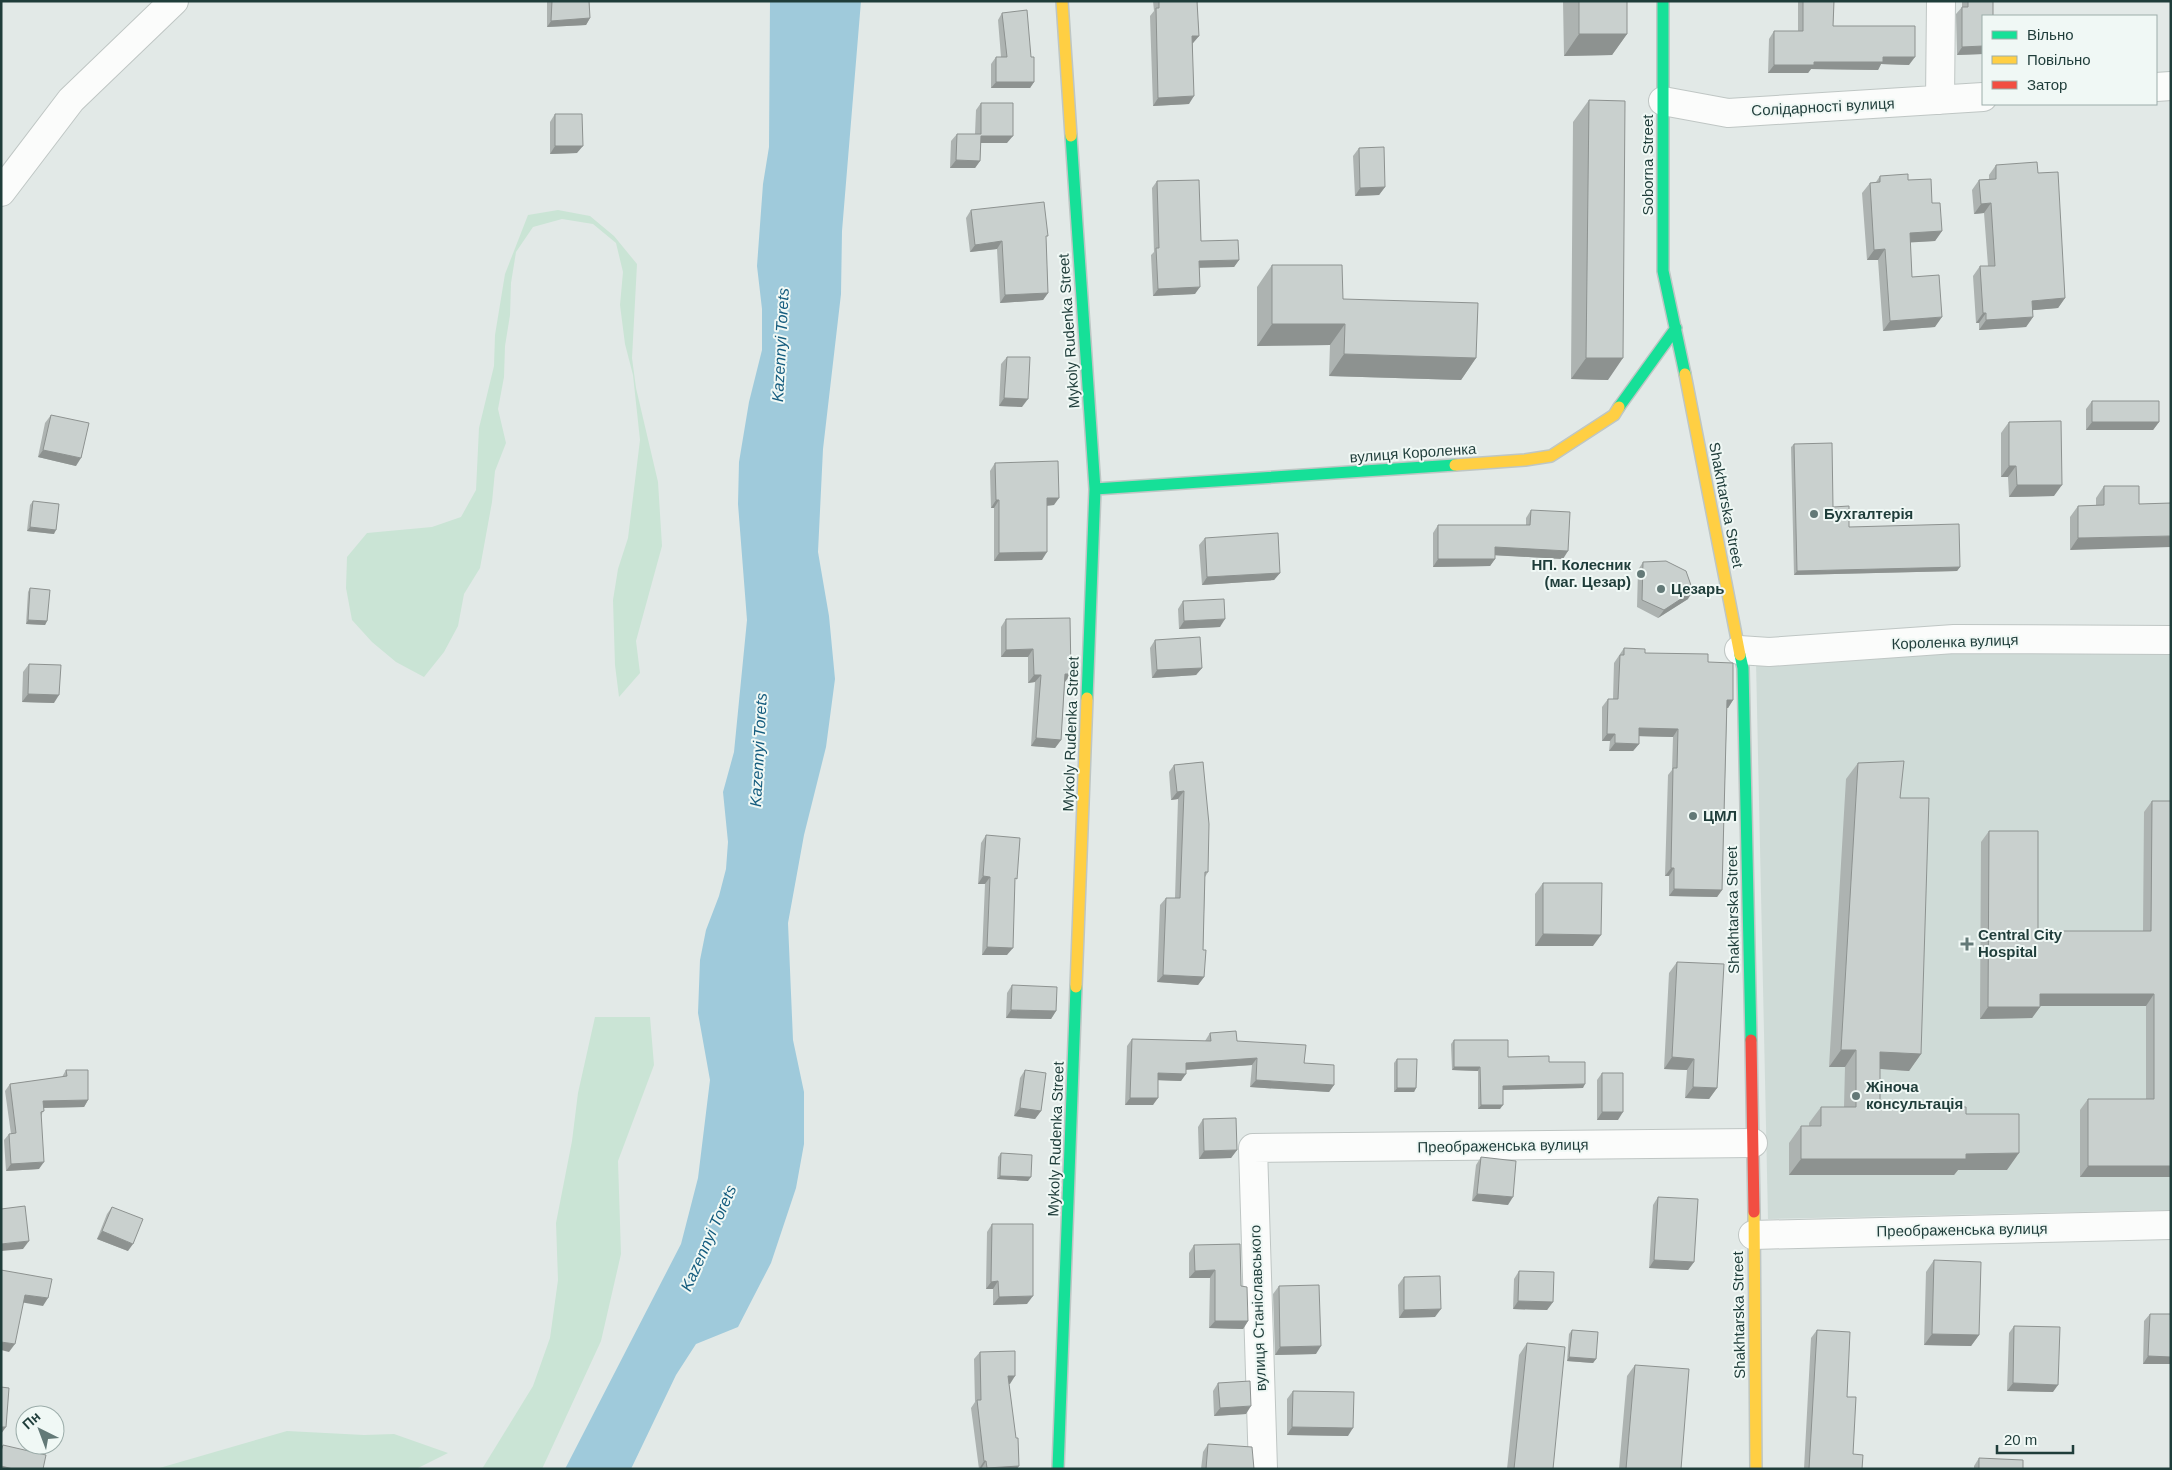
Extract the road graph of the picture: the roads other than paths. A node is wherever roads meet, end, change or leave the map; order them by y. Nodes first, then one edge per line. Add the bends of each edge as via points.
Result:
1 (174, 1) edge
2 (1062, 1) edge
3 (1663, 1) edge
4 (1941, 1) edge
5 (2171, 86) edge
6 (2157, 87) edge
7 (1982, 97) edge
8 (1940, 100) junction
9 (1663, 101) junction
10 (1, 192) edge
11 (1676, 328) junction
12 (1095, 489) junction
13 (2171, 640) edge
14 (1739, 650) junction
15 (1753, 1143) junction
16 (1253, 1148) joint
17 (2171, 1225) edge
18 (1753, 1234) junction
19 (1058, 1469) edge
20 (1263, 1469) edge
21 (1756, 1469) edge

1 - 10 street via 71,100
2 - 12 street, Mykoly Rudenka Street
3 - 9 street, Soborna Street
4 - 8 street
5 - 6 street
7 - 8 street, Солідарності вулиця
8 - 9 street, Солідарності вулиця via 1728,113
9 - 11 street, Soborna Street via 1664,271
11 - 12 street, вулиця Короленка via 1614,415 1550,456
11 - 14 street, Shakhtarska Street
12 - 19 street, Mykoly Rudenka Street
13 - 14 street, Короленка вулиця via 1954,639 1769,652
14 - 15 street, Shakhtarska Street via 1743,668
15 - 16 street, Преображенська вулиця
15 - 18 street, Shakhtarska Street
16 - 20 street, вулиця Станіславського
17 - 18 street, Преображенська вулиця
18 - 21 street, Shakhtarska Street

